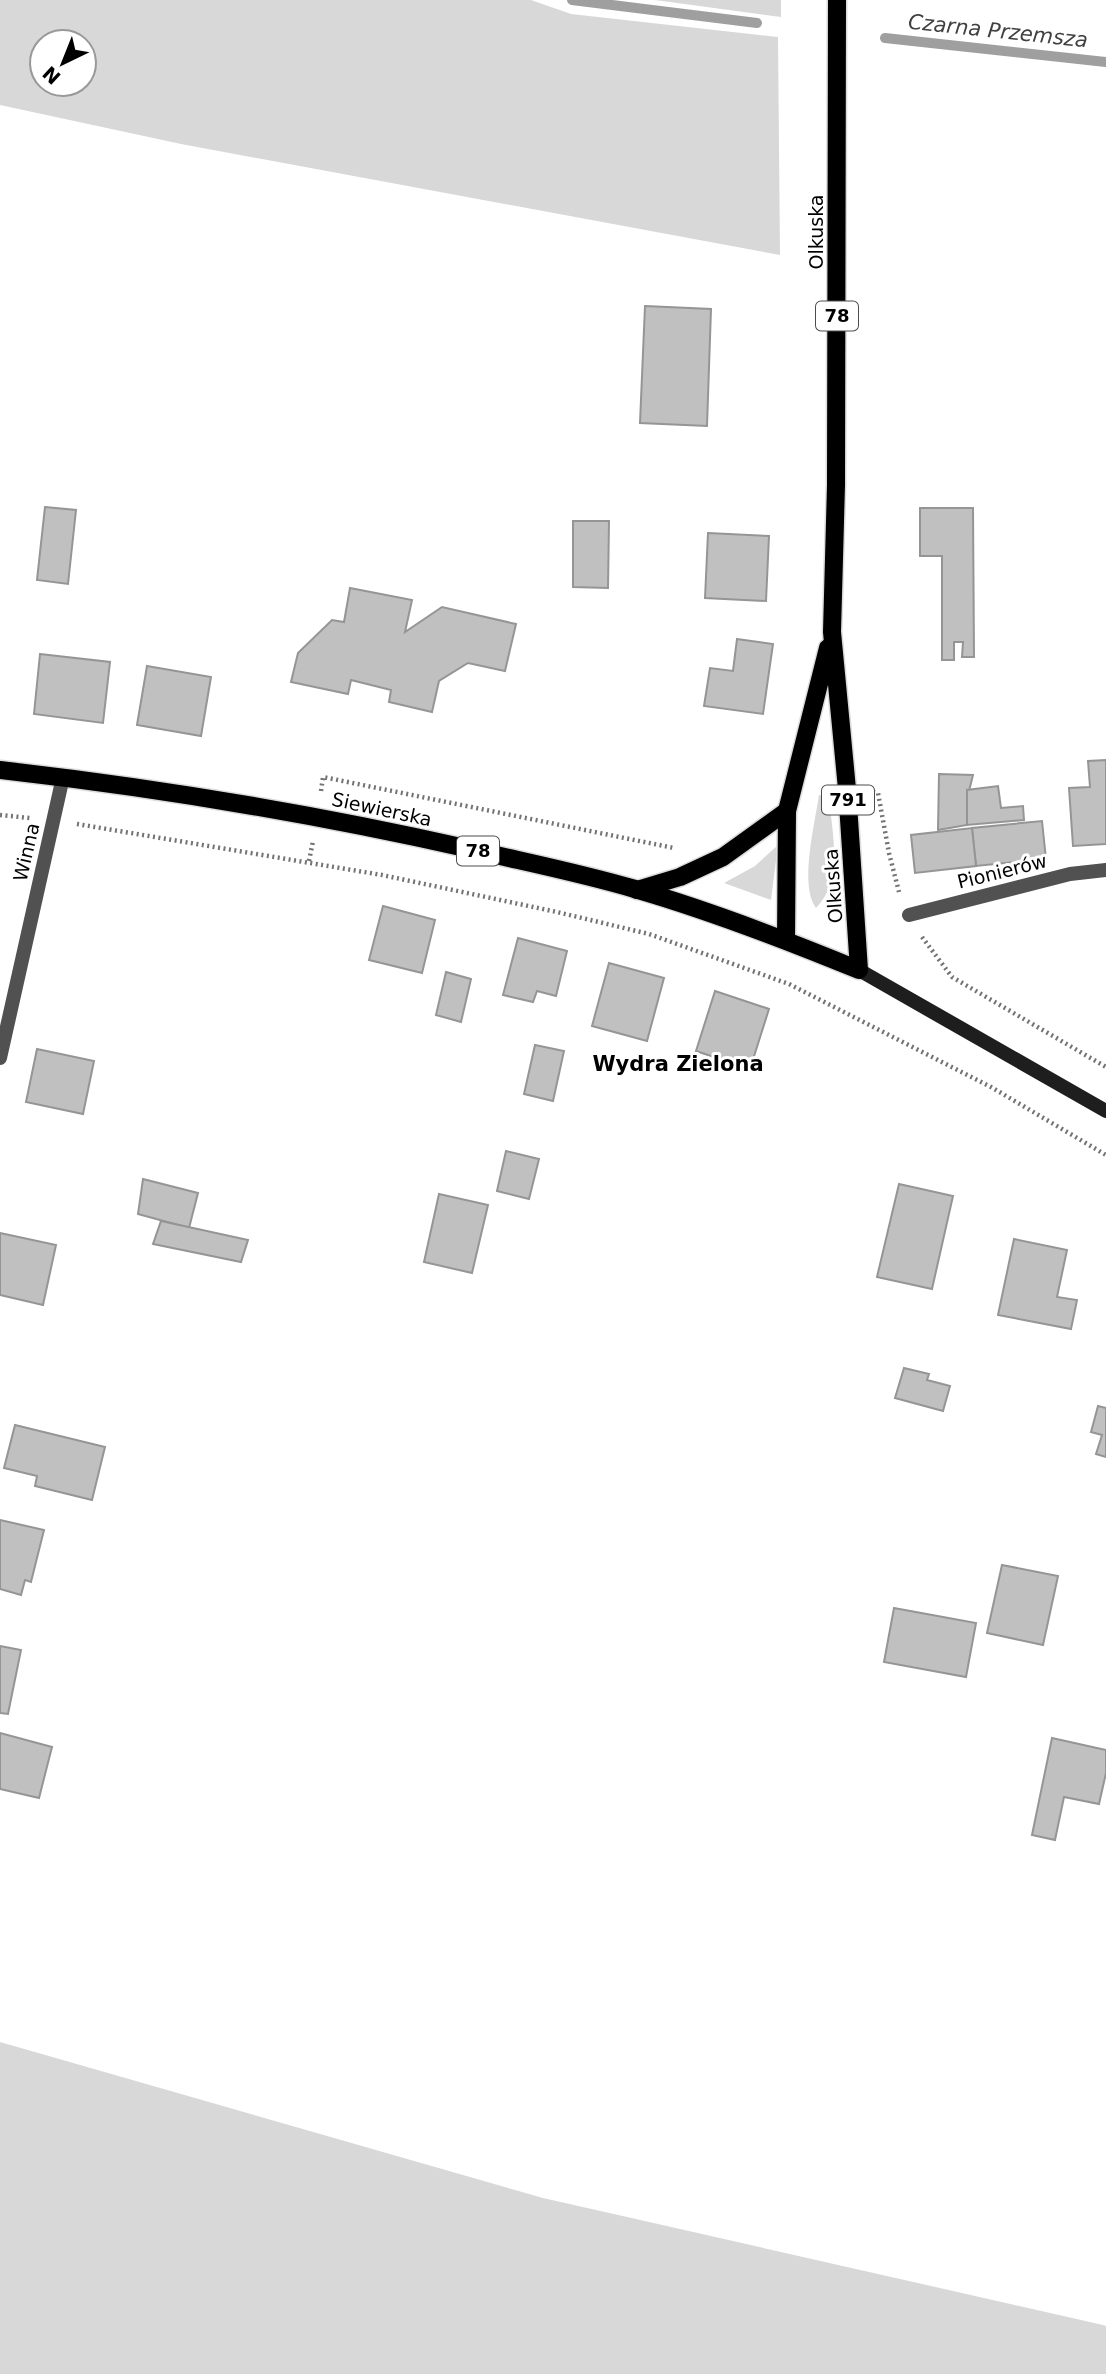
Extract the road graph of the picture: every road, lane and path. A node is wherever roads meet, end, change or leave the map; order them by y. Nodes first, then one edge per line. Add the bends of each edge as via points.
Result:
1 (837, 0) edge
2 (832, 632) junction
3 (0, 770) edge
4 (63, 777) junction
5 (323, 777) dead end
6 (878, 793) dead end
7 (787, 811) junction
8 (0, 814) edge
9 (53, 820) junction
10 (684, 845) dead end
11 (1106, 870) edge
12 (636, 890) junction
13 (909, 915) junction
14 (786, 940) junction
15 (859, 970) junction
16 (0, 1058) edge
17 (1106, 1067) edge
18 (1106, 1111) edge
19 (1106, 1155) edge

1 - 2 main road, Olkuska / 78
2 - 7 main road, Olkuska / 78
2 - 15 main road, Olkuska / 791
3 - 4 main road, Siewierska / 78
4 - 9 street, Winna
4 - 12 main road, Siewierska / 78 via 318,817
5 - 10 path via 671,849
6 - 13 path via 889,853
7 - 12 main road via 723,857
7 - 14 main road, Olkuska
8 - 9 path
9 - 16 street, Winna
9 - 19 path via 382,875 649,934 789,984 991,1087
11 - 13 street, Pionierów via 1070,874
12 - 14 main road, Siewierska / 78
13 - 17 path via 953,977
14 - 15 main road, 78
15 - 18 main road

